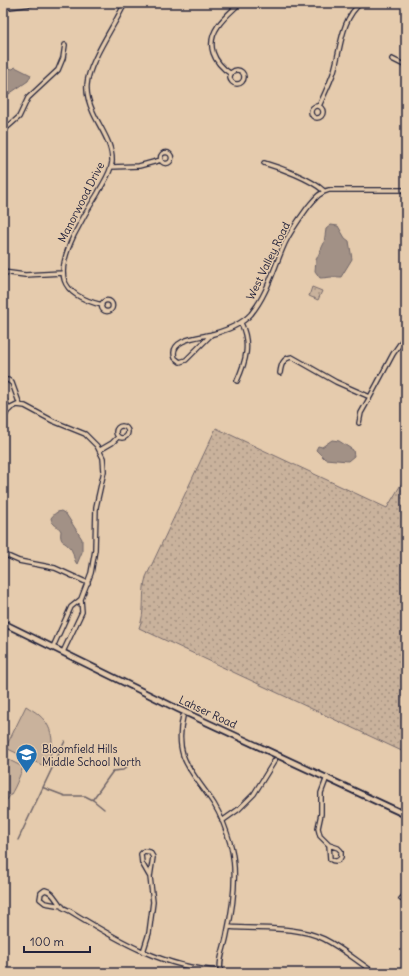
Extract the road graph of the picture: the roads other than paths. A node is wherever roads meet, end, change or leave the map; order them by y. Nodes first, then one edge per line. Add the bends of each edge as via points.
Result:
1 (31, 3) edge
2 (125, 3) edge
3 (240, 3) edge
4 (362, 3) edge
5 (3, 7) edge
6 (64, 44) dead end
7 (392, 59) dead end
8 (406, 66) edge
9 (232, 74) dead end
10 (319, 106) dead end
11 (3, 131) edge
12 (3, 138) edge
13 (161, 160) dead end
14 (264, 163) dead end
15 (111, 167) junction
16 (406, 190) edge
17 (324, 191) junction
18 (3, 272) edge
19 (62, 273) junction
20 (102, 305) dead end
21 (241, 323) junction
22 (212, 334) junction
23 (406, 335) edge
24 (280, 373) dead end
25 (3, 380) edge
26 (237, 381) dead end
27 (3, 396) edge
28 (370, 397) junction
29 (20, 405) junction
30 (9, 410) junction
31 (3, 420) edge
32 (359, 422) dead end
33 (118, 437) dead end
34 (100, 450) junction
35 (3, 554) edge
36 (88, 583) junction
37 (81, 598) junction
38 (3, 623) edge
39 (53, 647) junction
40 (63, 652) junction
41 (183, 716) dead end
42 (275, 760) dead end
43 (327, 778) junction
44 (406, 815) edge
45 (222, 821) junction
46 (329, 845) junction
47 (150, 877) junction
48 (406, 894) edge
49 (401, 899) dead end
50 (62, 906) junction
51 (229, 927) junction
52 (143, 952) junction
53 (220, 972) edge
54 (375, 973) edge

1 - 5 main road
2 - 15 street, Manorwood Drive via 91,69 86,86 88,102 110,148
3 - 9 street via 220,23 212,40 215,58
4 - 10 street via 353,11 348,21 332,77
6 - 11 street via 63,58 58,70 28,98 19,118
7 - 8 street
11 - 12 street
13 - 15 street via 139,166
14 - 17 street via 309,181
15 - 19 street, Manorwood Drive via 72,240 64,259
16 - 17 street
17 - 21 street, West Valley Road via 316,197 290,232 266,290 253,311
18 - 19 street via 25,275
19 - 20 street via 67,286 74,294
21 - 22 street, West Valley Road
21 - 26 street via 247,352
22 - 22 street, West Valley Road via 181,343 175,351 175,358 180,362 186,360
23 - 28 street
24 - 28 street via 284,361 292,357 336,382
25 - 29 street via 12,383
27 - 30 street
28 - 32 street
29 - 30 street
29 - 34 street via 85,434
30 - 31 street
33 - 34 street
34 - 36 street via 104,471 95,515 94,560
35 - 36 street via 19,561 55,568
36 - 37 street
37 - 39 street via 71,607
37 - 40 street via 82,612
38 - 39 street, Lahser Road
39 - 40 street, Lahser Road
40 - 43 street, Lahser Road
41 - 45 street via 181,742 184,760
42 - 45 street via 254,794
43 - 44 street, Lahser Road
43 - 46 street via 321,793 318,828 320,836
45 - 51 street via 234,861
46 - 46 street via 330,859 338,861 341,851
47 - 47 street via 141,859 144,851 150,852 153,857
47 - 52 street via 153,902
48 - 49 street
50 - 50 street via 43,902 40,899 42,893 45,890 51,892
50 - 52 street via 107,934
51 - 53 street
51 - 54 street via 289,930 310,934 330,943
52 - 53 street via 178,964

